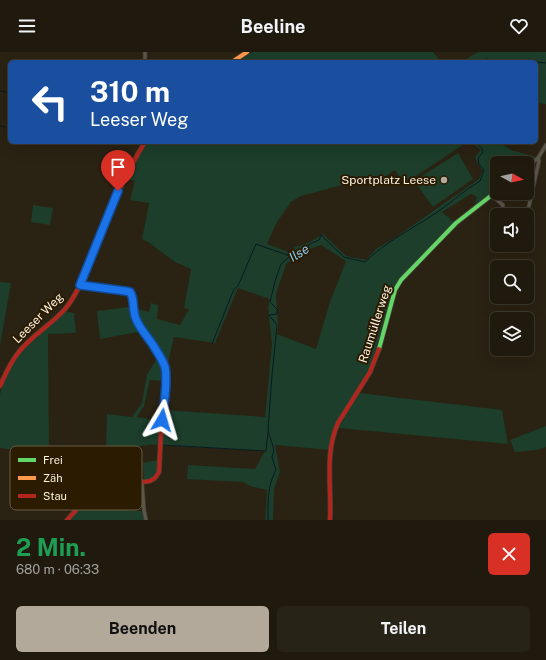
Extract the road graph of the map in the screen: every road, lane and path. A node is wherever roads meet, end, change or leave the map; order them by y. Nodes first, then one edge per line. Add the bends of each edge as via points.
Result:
1 (247, 52) edge
2 (235, 60) edge
3 (144, 144) edge
4 (546, 145) edge
5 (538, 158) junction
6 (534, 161) edge
7 (490, 196) edge
8 (497, 200) edge
9 (502, 208) edge
10 (529, 208) edge
11 (80, 285) junction
12 (0, 386) edge
13 (142, 483) joint
14 (75, 510) edge
15 (67, 520) edge
16 (146, 520) edge
17 (330, 520) edge

1 - 2 street
3 - 11 street, Leeser Weg via 123,179
4 - 5 street
5 - 6 street
5 - 10 street
7 - 17 street, Raumüllerweg via 456,223 401,280 395,290 370,372 334,432 330,452
8 - 9 street via 503,205
11 - 12 street, Leeser Weg via 64,310 18,353
11 - 13 street via 130,292 138,325 153,345 164,367 165,395 159,472 155,478
13 - 16 street
14 - 15 street

